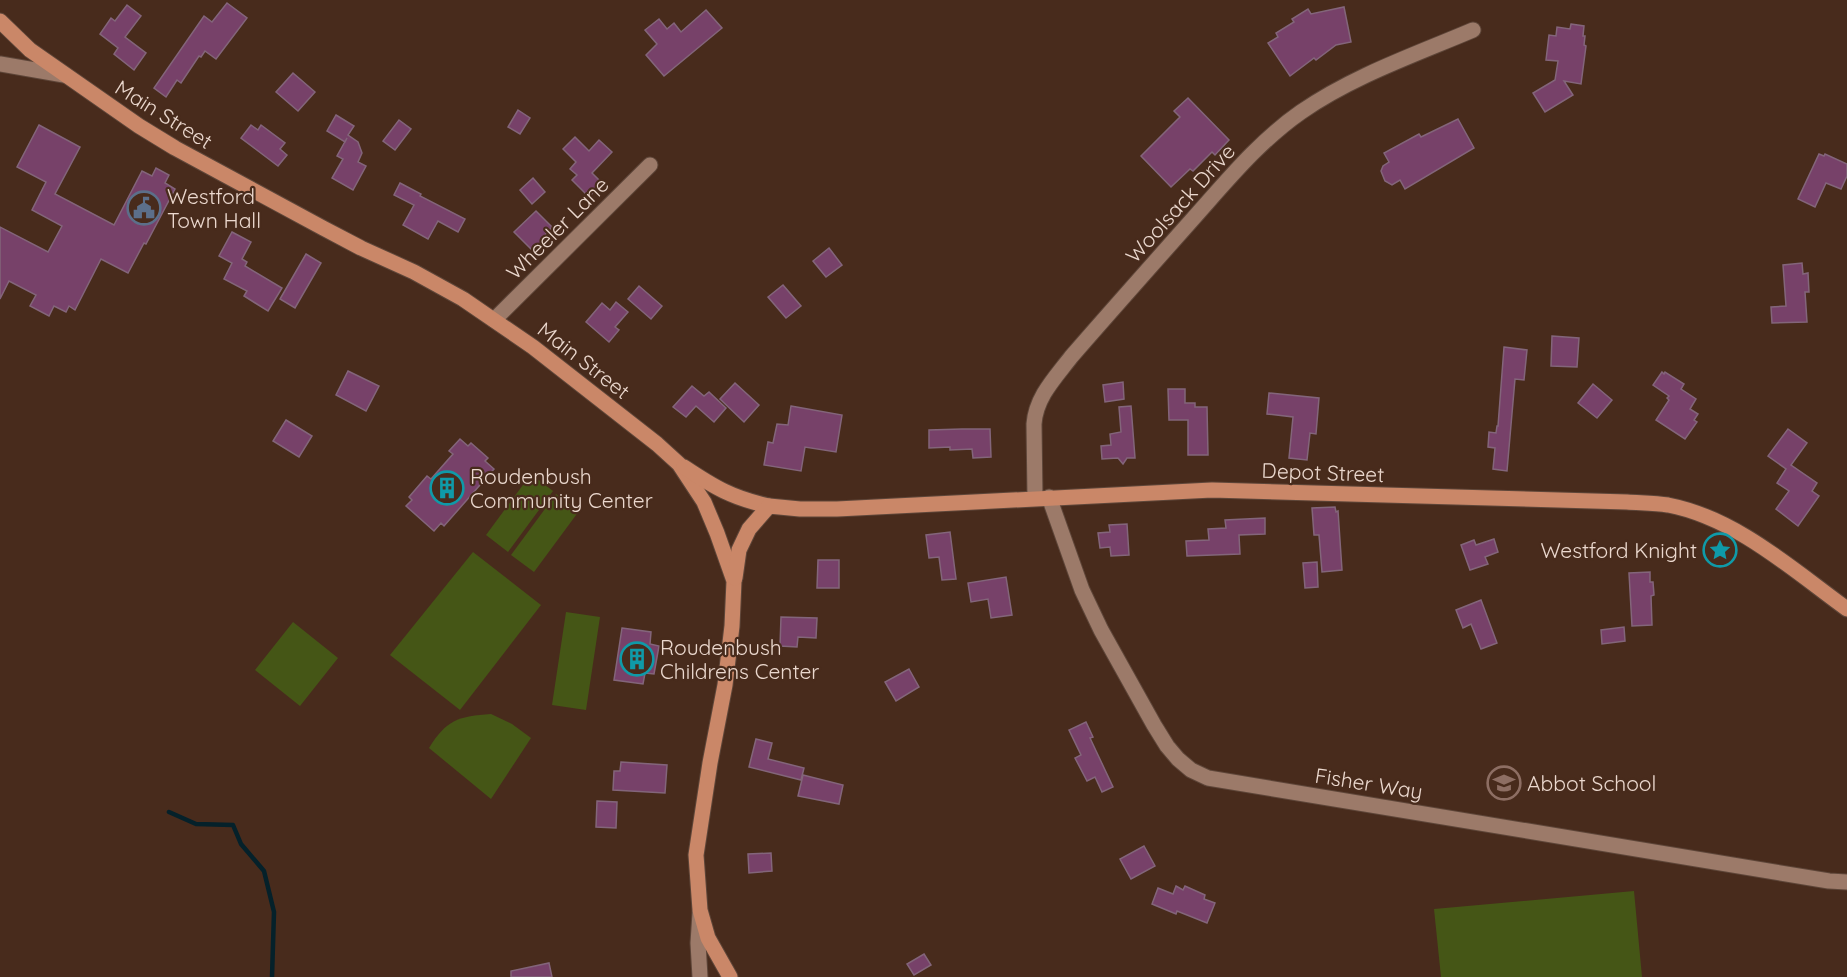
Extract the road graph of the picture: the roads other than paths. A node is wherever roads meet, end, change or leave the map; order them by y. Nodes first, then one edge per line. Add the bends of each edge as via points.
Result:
1 (0, 21) edge
2 (1473, 30) dead end
3 (0, 64) edge
4 (64, 75) junction
5 (650, 165) dead end
6 (494, 320) junction
7 (679, 464) junction
8 (1042, 498) junction
9 (769, 506) junction
10 (735, 581) junction
11 (1847, 609) edge
12 (1847, 882) edge
13 (700, 910) junction
14 (700, 977) edge
15 (730, 977) edge

1 - 4 main road, Main Street
2 - 8 street, Woolsack Drive via 1341,87 1287,122 1242,163 1047,388 1035,412
3 - 4 street
4 - 6 main road, Main Street via 175,148 414,272
5 - 6 street, Wheeler Lane
6 - 7 main road, Main Street
7 - 9 main road, Depot Street via 716,488
7 - 10 main road, Main Street via 704,502
8 - 9 main road, Depot Street via 837,509
8 - 11 main road, Depot Street via 1238,490 1670,506 1710,518 1746,536
8 - 12 street, Fisher Way via 1101,630 1167,746 1199,774
9 - 10 main road via 749,529 739,550
10 - 13 main road, Main Street via 725,685 696,855
13 - 14 street
13 - 15 main road, Main Street via 708,938

